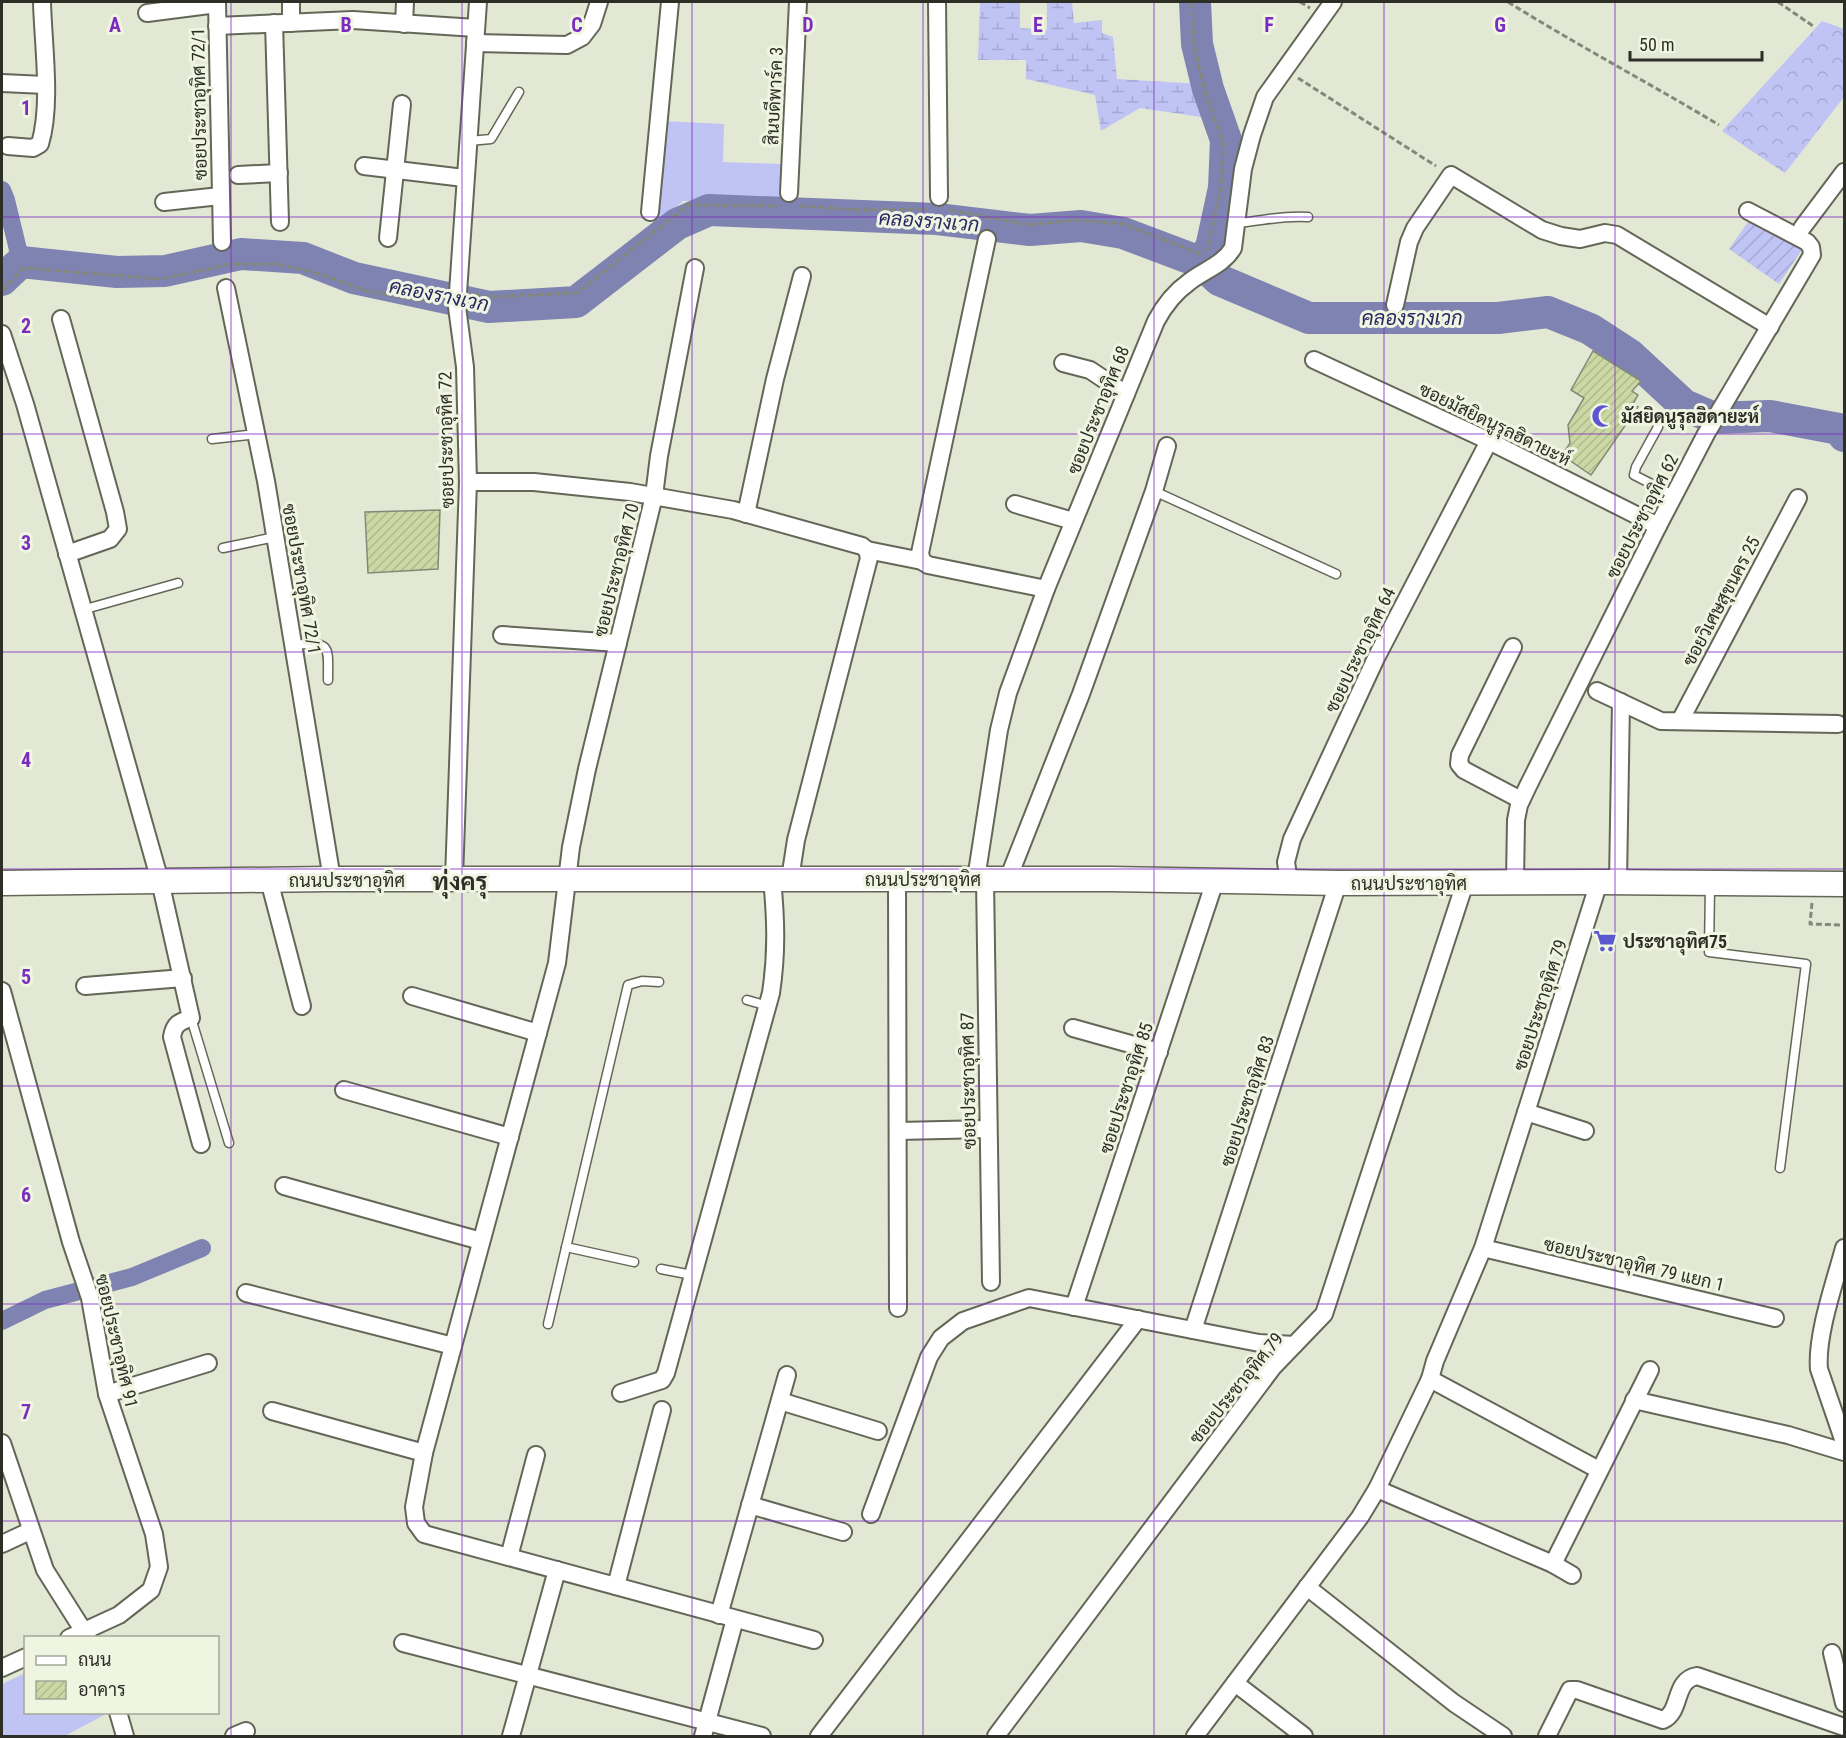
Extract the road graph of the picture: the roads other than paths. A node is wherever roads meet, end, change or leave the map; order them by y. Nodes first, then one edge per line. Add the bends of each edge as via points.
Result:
1 (42, 2) edge
2 (291, 2) edge
3 (405, 2) edge
4 (478, 2) edge
5 (599, 2) edge
6 (670, 2) edge
7 (798, 2) edge
8 (936, 2) edge
9 (1333, 2) edge
10 (217, 3) edge
11 (147, 13) dead end
12 (274, 23) junction
13 (291, 23) junction
14 (404, 24) junction
15 (217, 26) junction
16 (476, 35) junction
17 (2, 83) edge
18 (45, 85) junction
19 (519, 92) dead end
20 (402, 104) dead end
21 (469, 141) junction
22 (8, 146) dead end
23 (364, 166) dead end
24 (395, 170) junction
25 (1845, 172) edge
26 (279, 173) junction
27 (238, 175) dead end
28 (464, 178) junction
29 (220, 196) junction
30 (788, 201) road end
31 (164, 202) dead end
32 (939, 205) road end
33 (1748, 211) dead end
34 (650, 212) dead end
35 (1308, 217) dead end
36 (280, 222) dead end
37 (1237, 223) junction
38 (1802, 228) dead end
39 (388, 238) dead end
40 (987, 239) dead end
41 (222, 242) dead end
42 (695, 268) dead end
43 (802, 276) dead end
44 (226, 288) dead end
45 (1395, 304) dead end
46 (61, 319) dead end
47 (1770, 327) junction
48 (2, 334) edge
49 (1314, 360) dead end
50 (1063, 363) dead end
51 (1126, 394) junction
52 (1658, 427) dead end
53 (257, 434) junction
54 (212, 439) dead end
55 (1489, 441) junction
56 (1167, 446) dead end
57 (468, 482) junction
58 (1154, 491) junction
59 (654, 496) junction
60 (1675, 496) junction
61 (1798, 498) dead end
62 (1015, 504) dead end
63 (746, 514) junction
64 (1073, 521) junction
65 (1658, 526) junction
66 (275, 537) junction
67 (223, 548) dead end
68 (867, 550) junction
69 (67, 554) junction
70 (922, 561) junction
71 (1336, 574) dead end
72 (178, 583) dead end
73 (1046, 589) junction
74 (82, 609) junction
75 (502, 635) dead end
76 (618, 643) junction
77 (294, 645) junction
78 (1513, 647) dead end
79 (328, 680) dead end
80 (1597, 691) dead end
81 (1621, 702) junction
82 (1680, 721) junction
83 (1838, 724) dead end
84 (1521, 800) junction
85 (332, 879) junction
86 (454, 879) junction
87 (567, 879) junction
88 (781, 879) junction
89 (897, 879) junction
90 (990, 879) junction
91 (269, 880) junction
92 (160, 881) junction
93 (1215, 881) junction
94 (1289, 882) junction
95 (1515, 882) junction
96 (1608, 882) junction
97 (2, 883) edge
98 (1465, 883) junction
99 (1711, 883) junction
100 (1338, 884) junction
101 (1845, 884) edge
102 (183, 978) junction
103 (659, 982) dead end
104 (85, 986) dead end
105 (2, 991) edge
106 (412, 996) dead end
107 (747, 1000) dead end
108 (302, 1006) dead end
109 (768, 1006) junction
110 (191, 1018) junction
111 (1073, 1028) dead end
112 (538, 1033) junction
113 (1159, 1052) junction
114 (344, 1090) dead end
115 (1526, 1112) junction
116 (988, 1129) junction
117 (898, 1131) junction
118 (1585, 1131) dead end
119 (510, 1137) junction
120 (229, 1143) dead end
121 (201, 1144) dead end
122 (1780, 1168) dead end
123 (284, 1186) dead end
124 (481, 1241) junction
125 (566, 1247) junction
126 (1483, 1248) junction
127 (1845, 1248) edge
128 (634, 1262) dead end
129 (661, 1269) dead end
130 (692, 1275) junction
131 (991, 1282) dead end
132 (246, 1293) dead end
133 (1074, 1307) junction
134 (898, 1308) dead end
135 (1775, 1318) dead end
136 (1138, 1319) junction
137 (548, 1324) dead end
138 (1193, 1330) junction
139 (1294, 1345) junction
140 (453, 1346) junction
141 (208, 1364) dead end
142 (1650, 1370) dead end
143 (787, 1375) dead end
144 (1430, 1379) junction
145 (621, 1393) dead end
146 (107, 1394) junction
147 (1634, 1400) junction
148 (780, 1401) junction
149 (662, 1410) dead end
150 (272, 1411) dead end
151 (878, 1431) dead end
152 (1845, 1442) edge
153 (2, 1443) edge
154 (1845, 1452) edge
155 (424, 1453) junction
156 (536, 1455) dead end
157 (1599, 1470) junction
158 (1377, 1489) junction
159 (750, 1505) junction
160 (871, 1514) dead end
161 (30, 1532) junction
162 (843, 1532) dead end
163 (2, 1544) edge
164 (509, 1557) junction
165 (1553, 1564) junction
166 (557, 1570) junction
167 (1572, 1575) dead end
168 (616, 1586) junction
169 (1307, 1587) junction
170 (727, 1617) junction
171 (87, 1634) edge
172 (814, 1640) dead end
173 (403, 1643) dead end
174 (1832, 1653) dead end
175 (24, 1658) edge
176 (2, 1668) edge
177 (528, 1676) junction
178 (1235, 1683) junction
179 (1845, 1703) edge
180 (118, 1714) edge
181 (1845, 1727) edge
182 (705, 1729) edge
183 (125, 1737) edge
184 (511, 1737) edge
185 (762, 1737) edge
186 (819, 1737) edge
187 (996, 1737) edge
188 (1195, 1737) edge
189 (1304, 1737) edge
190 (1503, 1737) edge
191 (1547, 1737) edge

1 - 18 street
2 - 13 street
3 - 14 street
4 - 16 street, ซอยประชาอุทิศ 72
5 - 16 street via 592,24 582,37 567,45
6 - 34 street
7 - 30 street, สินบดีพาร์ค 3
8 - 32 street
9 - 37 street, ซอยประชาอุทิศ 68 via 1265,98 1243,169
10 - 11 street
10 - 15 street, ซอยประชาอุทิศ 72/1
12 - 13 street
12 - 15 street
12 - 26 street
13 - 14 street via 353,20
14 - 16 street
15 - 29 street, ซอยประชาอุทิศ 72/1
16 - 21 street, ซอยประชาอุทิศ 72
17 - 18 street
18 - 22 street via 40,144 33,148
19 - 21 lane via 491,139
20 - 24 street
21 - 28 street, ซอยประชาอุทิศ 72
23 - 24 street
24 - 28 street
24 - 39 street
25 - 38 street
26 - 27 street
26 - 36 street
28 - 57 street, ซอยประชาอุทิศ 72 via 458,293 465,367
29 - 31 street
29 - 41 street, ซอยประชาอุทิศ 72/1
33 - 47 street, ซอยประชาอุทิศ 62 via 1811,247 1812,255
35 - 37 lane
37 - 51 street, ซอยประชาอุทิศ 68 via 1233,248 1227,258 1190,281 1163,307
40 - 70 street via 922,542
42 - 59 street, ซอยประชาอุทิศ 70
43 - 63 street
44 - 53 street, ซอยประชาอุทิศ 72/1
45 - 47 street via 1409,242 1450,175 1542,230 1580,239 1605,233 1617,235
46 - 69 street via 118,529 110,539
47 - 60 street, ซอยประชาอุทิศ 62 via 1706,434
48 - 69 street
49 - 55 street, ซอยมัสยิดนูรุลฮิดายะห์
50 - 51 street via 1090,370
51 - 64 street, ซอยประชาอุทิศ 68
52 - 60 lane via 1635,466 1634,475
53 - 54 lane
53 - 66 street, ซอยประชาอุทิศ 72/1
55 - 65 street, ซอยมัสยิดนูรุลฮิดายะห์
55 - 94 street, ซอยประชาอุทิศ 64 via 1376,658 1292,839 1286,862
56 - 58 street
57 - 59 street via 534,482
57 - 86 street, ซอยประชาอุทิศ 72
58 - 71 lane
58 - 90 street via 1081,693
59 - 63 street
59 - 76 street, ซอยประชาอุทิศ 70
60 - 65 street, ซอยประชาอุทิศ 62
61 - 82 street, ซอยวิเศษสุขนคร 25
62 - 64 street
63 - 68 street via 841,539
64 - 73 street, ซอยประชาอุทิศ 68
65 - 84 street, ซอยประชาอุทิศ 62
66 - 67 lane
66 - 77 street, ซอยประชาอุทิศ 72/1
68 - 70 street
68 - 88 street via 869,558 796,840
69 - 74 street
70 - 73 street
72 - 74 lane
73 - 90 street, ซอยประชาอุทิศ 68 via 1008,693 999,730
74 - 92 street
75 - 76 street
76 - 87 street, ซอยประชาอุทิศ 70 via 585,780
77 - 79 lane via 324,646 328,651
77 - 85 street, ซอยประชาอุทิศ 72/1
78 - 84 street via 1459,764
80 - 81 street
81 - 82 street via 1661,721
81 - 96 street
82 - 83 street
84 - 95 street, ซอยประชาอุทิศ 62 via 1516,820
85 - 86 main road, ถนนประชาอุทิศ
85 - 91 main road, ถนนประชาอุทิศ
86 - 87 main road, ถนนประชาอุทิศ
87 - 88 main road, ถนนประชาอุทิศ
87 - 112 street, ซอยประชาอุทิศ 70 via 556,963
88 - 89 main road, ถนนประชาอุทิศ
88 - 109 street via 776,959
89 - 90 main road, ถนนประชาอุทิศ
89 - 117 street
90 - 93 main road, ถนนประชาอุทิศ
90 - 116 street, ซอยประชาอุทิศ 87
91 - 92 main road, ถนนประชาอุทิศ
91 - 108 street
92 - 97 main road, ถนนประชาอุทิศ
92 - 102 street
93 - 94 main road, ถนนประชาอุทิศ
93 - 113 street, ซอยประชาอุทิศ 85
94 - 100 main road, ถนนประชาอุทิศ
95 - 96 main road, ถนนประชาอุทิศ
95 - 98 main road, ถนนประชาอุทิศ
96 - 99 main road, ถนนประชาอุทิศ
96 - 115 street, ซอยประชาอุทิศ 79
98 - 100 main road, ถนนประชาอุทิศ
98 - 139 street, ซอยประชาอุทิศ 79 via 1324,1314
99 - 101 main road, ถนนประชาอุทิศ
99 - 122 lane via 1709,952 1806,964
100 - 138 street, ซอยประชาอุทิศ 83
102 - 104 street
102 - 110 street
103 - 125 lane via 628,985
105 - 146 street, ซอยประชาอุทิศ 91 via 90,1298
106 - 112 street
107 - 109 lane
109 - 130 street
110 - 120 lane
110 - 121 street via 179,1022 172,1037
111 - 113 street
112 - 119 street, ซอยประชาอุทิศ 70
113 - 133 street, ซอยประชาอุทิศ 85
114 - 119 street
115 - 118 street
115 - 126 street, ซอยประชาอุทิศ 79
116 - 117 street
116 - 131 street, ซอยประชาอุทิศ 87
117 - 134 street
119 - 124 street, ซอยประชาอุทิศ 70
123 - 124 street
124 - 140 street, ซอยประชาอุทิศ 70
125 - 128 lane
125 - 137 lane
126 - 135 street, ซอยประชาอุทิศ 79 แยก 1
126 - 144 street, ซอยประชาอุทิศ 79
127 - 152 street via 1818,1357
129 - 130 lane
130 - 145 street via 662,1380
132 - 140 street
133 - 136 street
133 - 160 street via 1029,1298 963,1321 941,1338 929,1357
136 - 138 street
136 - 186 street
138 - 139 street via 1259,1343
139 - 187 street, ซอยประชาอุทิศ 79 via 1266,1376
140 - 155 street, ซอยประชาอุทิศ 70
141 - 146 street
142 - 147 street
143 - 148 street
144 - 157 street
144 - 158 street, ซอยประชาอุทิศ 79
146 - 171 street, ซอยประชาอุทิศ 91 via 154,1534 159,1567 151,1590
147 - 154 street
147 - 157 street
148 - 151 street
148 - 159 street
149 - 168 street
150 - 155 street
153 - 161 street
155 - 164 street, ซอยประชาอุทิศ 70 via 414,1507 416,1523 424,1534
156 - 164 street
157 - 165 street
158 - 165 street
158 - 169 street, ซอยประชาอุทิศ 79
159 - 162 street
159 - 170 street
161 - 163 street
161 - 171 street via 45,1570
164 - 166 street
165 - 167 street
166 - 168 street
166 - 177 street
168 - 170 street
169 - 178 street, ซอยประชาอุทิศ 79
169 - 190 street
170 - 172 street
170 - 182 street
173 - 177 street
174 - 179 street
175 - 176 street
177 - 182 street
177 - 184 street
178 - 188 street, ซอยประชาอุทิศ 79
178 - 189 street
180 - 183 street
181 - 191 street via 1697,1676 1682,1684 1671,1714 1663,1720 1577,1689 1570,1690
182 - 185 street

